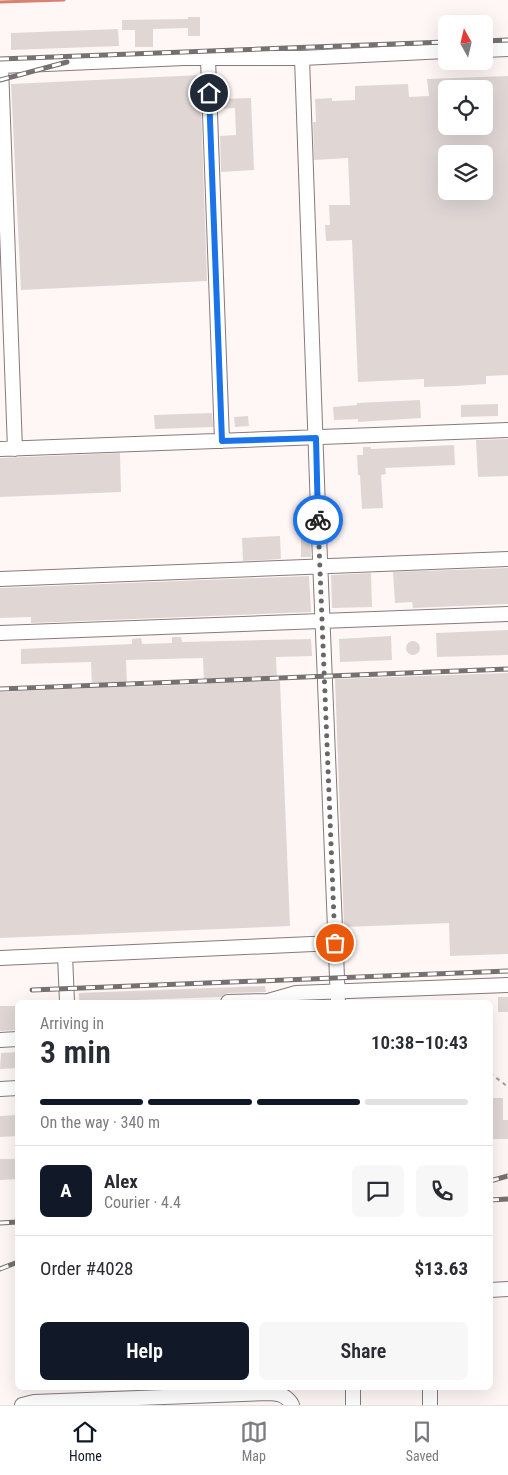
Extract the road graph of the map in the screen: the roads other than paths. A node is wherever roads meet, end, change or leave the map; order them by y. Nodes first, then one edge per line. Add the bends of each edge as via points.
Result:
1 (508, 49) edge
2 (493, 50) edge
3 (438, 52) edge
4 (302, 58) junction
5 (208, 59) junction
6 (0, 66) edge
7 (508, 430) edge
8 (316, 438) junction
9 (222, 441) junction
10 (16, 448) junction
11 (0, 449) edge
12 (508, 559) edge
13 (320, 567) junction
14 (0, 579) edge
15 (508, 614) edge
16 (322, 621) junction
17 (0, 633) edge
18 (335, 943) junction
19 (65, 955) junction
20 (0, 958) edge
21 (508, 985) edge
22 (338, 997) edge
23 (67, 1000) edge
24 (272, 1000) edge
25 (15, 1039) edge
26 (0, 1040) edge
27 (15, 1088) edge
28 (0, 1089) edge
29 (508, 1289) edge
30 (493, 1290) edge
31 (353, 1390) edge
32 (430, 1390) edge
33 (22, 1405) edge
34 (292, 1405) edge
35 (353, 1405) edge
36 (430, 1405) edge

1 - 2 street
3 - 4 street
4 - 5 street
4 - 8 street
5 - 6 street
5 - 9 street
6 - 10 street
7 - 8 street
8 - 9 street
8 - 13 street
9 - 10 street
10 - 11 street
12 - 13 street
13 - 14 street
13 - 16 street
15 - 16 street
16 - 17 street
16 - 18 street
18 - 19 street
18 - 22 street
19 - 20 street
19 - 23 street
21 - 22 street
22 - 24 street via 296,993
25 - 26 street
27 - 28 street
29 - 30 street
31 - 35 street
32 - 36 street
33 - 34 street via 268,1393 278,1393

